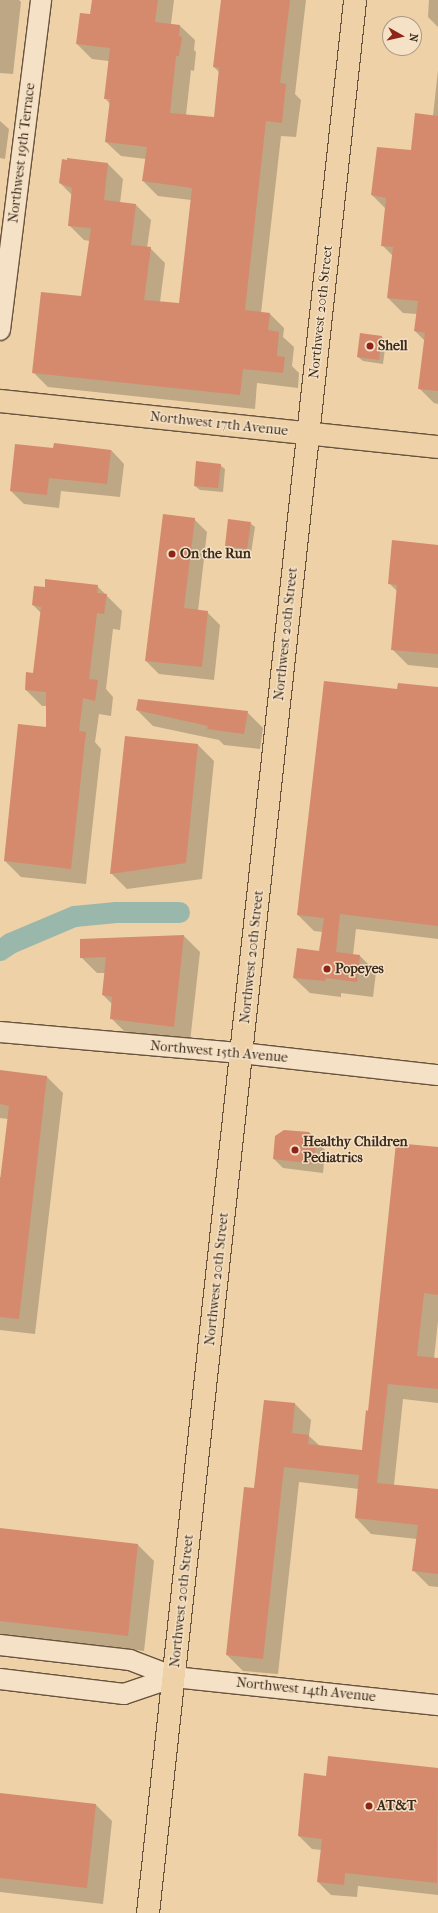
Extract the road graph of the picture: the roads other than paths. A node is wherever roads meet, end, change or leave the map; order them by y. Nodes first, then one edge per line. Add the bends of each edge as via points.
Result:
1 (40, 0) edge
2 (355, 0) edge
3 (0, 330) edge
4 (0, 401) edge
5 (308, 434) junction
6 (438, 447) edge
7 (0, 1032) edge
8 (241, 1053) junction
9 (438, 1075) edge
10 (0, 1645) edge
11 (174, 1677) junction
12 (0, 1679) edge
13 (438, 1705) edge
14 (148, 1913) edge

1 - 3 street, Northwest 19th Terrace
2 - 5 main road, Northwest 20th Street
4 - 5 main road, Northwest 17th Avenue
5 - 6 main road, Northwest 17th Avenue
5 - 8 main road, Northwest 20th Street
7 - 8 street, Northwest 15th Avenue
8 - 9 street, Northwest 15th Avenue
8 - 11 main road, Northwest 20th Street
10 - 11 street, Northwest 14th Avenue via 130,1660
11 - 12 street, Northwest 14th Avenue via 124,1694
11 - 13 street, Northwest 14th Avenue
11 - 14 main road, Northwest 20th Street

